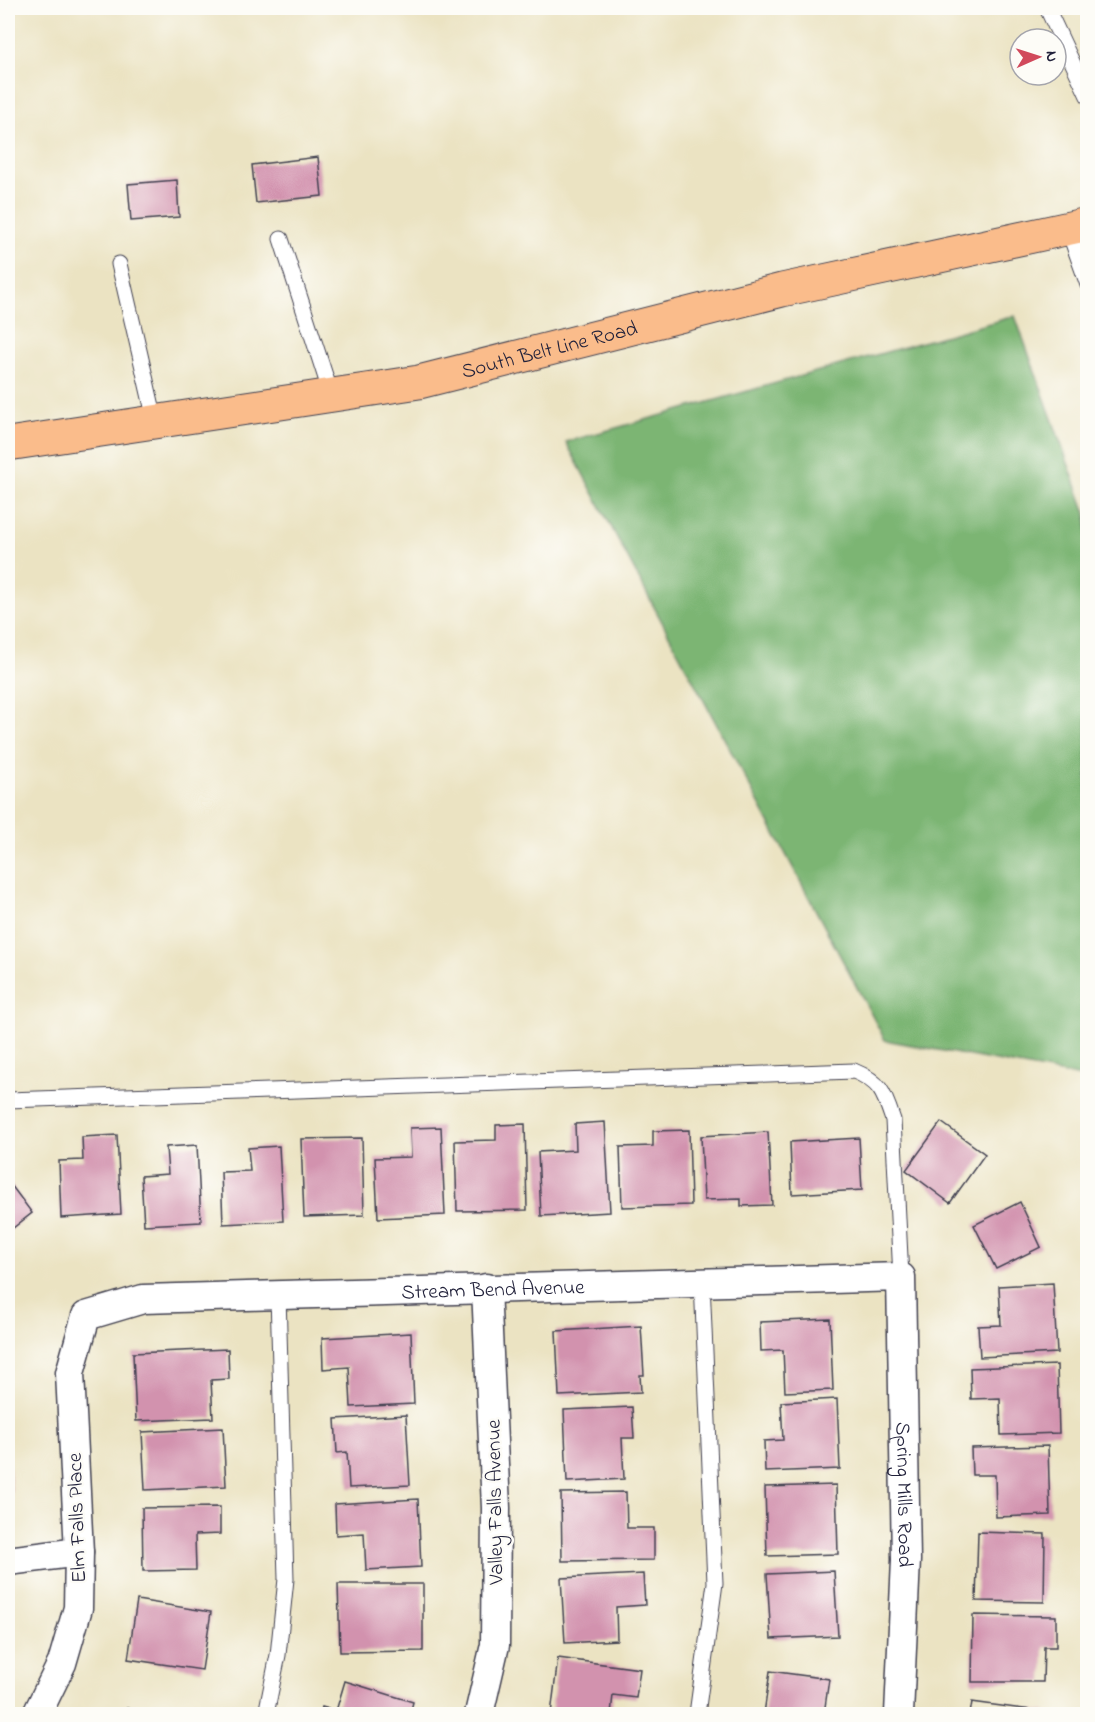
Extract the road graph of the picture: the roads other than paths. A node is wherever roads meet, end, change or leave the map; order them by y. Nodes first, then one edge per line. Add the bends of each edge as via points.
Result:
1 (1047, 8) edge
2 (1088, 96) edge
3 (1078, 226) edge
4 (281, 239) dead end
5 (118, 264) dead end
6 (1088, 285) edge
7 (332, 397) junction
8 (156, 424) junction
9 (8, 444) edge
10 (8, 1100) edge
11 (901, 1276) junction
12 (702, 1282) junction
13 (486, 1288) junction
14 (278, 1295) junction
15 (86, 1316) joint
16 (79, 1552) junction
17 (8, 1561) edge
18 (37, 1714) edge
19 (266, 1714) edge
20 (479, 1714) edge
21 (697, 1714) edge
22 (899, 1714) edge

1 - 2 lane
3 - 6 lane
3 - 7 main road, South Belt Line Road via 782,290 419,382
4 - 7 lane
5 - 8 lane
7 - 8 main road, South Belt Line Road
8 - 9 main road, South Belt Line Road
10 - 11 lane via 854,1071 873,1079 885,1096 893,1120
11 - 12 street, Stream Bend Avenue
11 - 22 street, Spring Mills Road via 906,1560
12 - 13 street, Stream Bend Avenue
12 - 21 lane via 715,1583
13 - 14 street, Stream Bend Avenue
13 - 20 street, Valley Falls Avenue via 496,1508 495,1645
14 - 15 street, Stream Bend Avenue via 143,1299
14 - 19 lane via 286,1579 278,1655
15 - 16 street, Elm Falls Place via 70,1373
16 - 17 street
16 - 18 street, Elm Falls Place via 78,1608 62,1663

